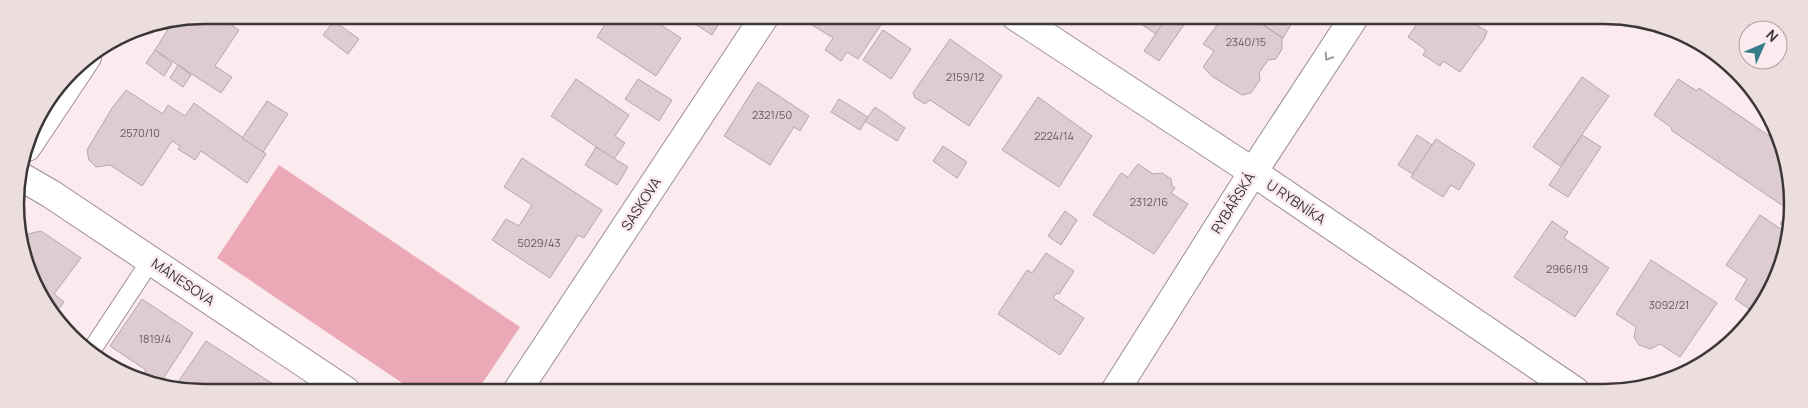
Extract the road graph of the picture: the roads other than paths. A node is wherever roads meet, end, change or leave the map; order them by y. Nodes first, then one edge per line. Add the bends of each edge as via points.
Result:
1 (760, 24) edge
2 (1027, 24) edge
3 (1350, 24) edge
4 (70, 83) edge
5 (41, 126) edge
6 (1252, 172) junction
7 (25, 179) edge
8 (150, 260) junction
9 (94, 347) edge
10 (336, 384) edge
11 (522, 384) edge
12 (1119, 384) edge
13 (1565, 384) edge

1 - 11 street, SASKOVA
2 - 6 street, U RYBNÍKA
3 -> 6 street, RYBÁŘSKÁ
4 - 5 street
6 - 12 street, RYBÁŘSKÁ
6 - 13 street, U RYBNÍKA
7 - 8 street, MÁNESOVA
8 - 9 lane
8 - 10 street, MÁNESOVA

